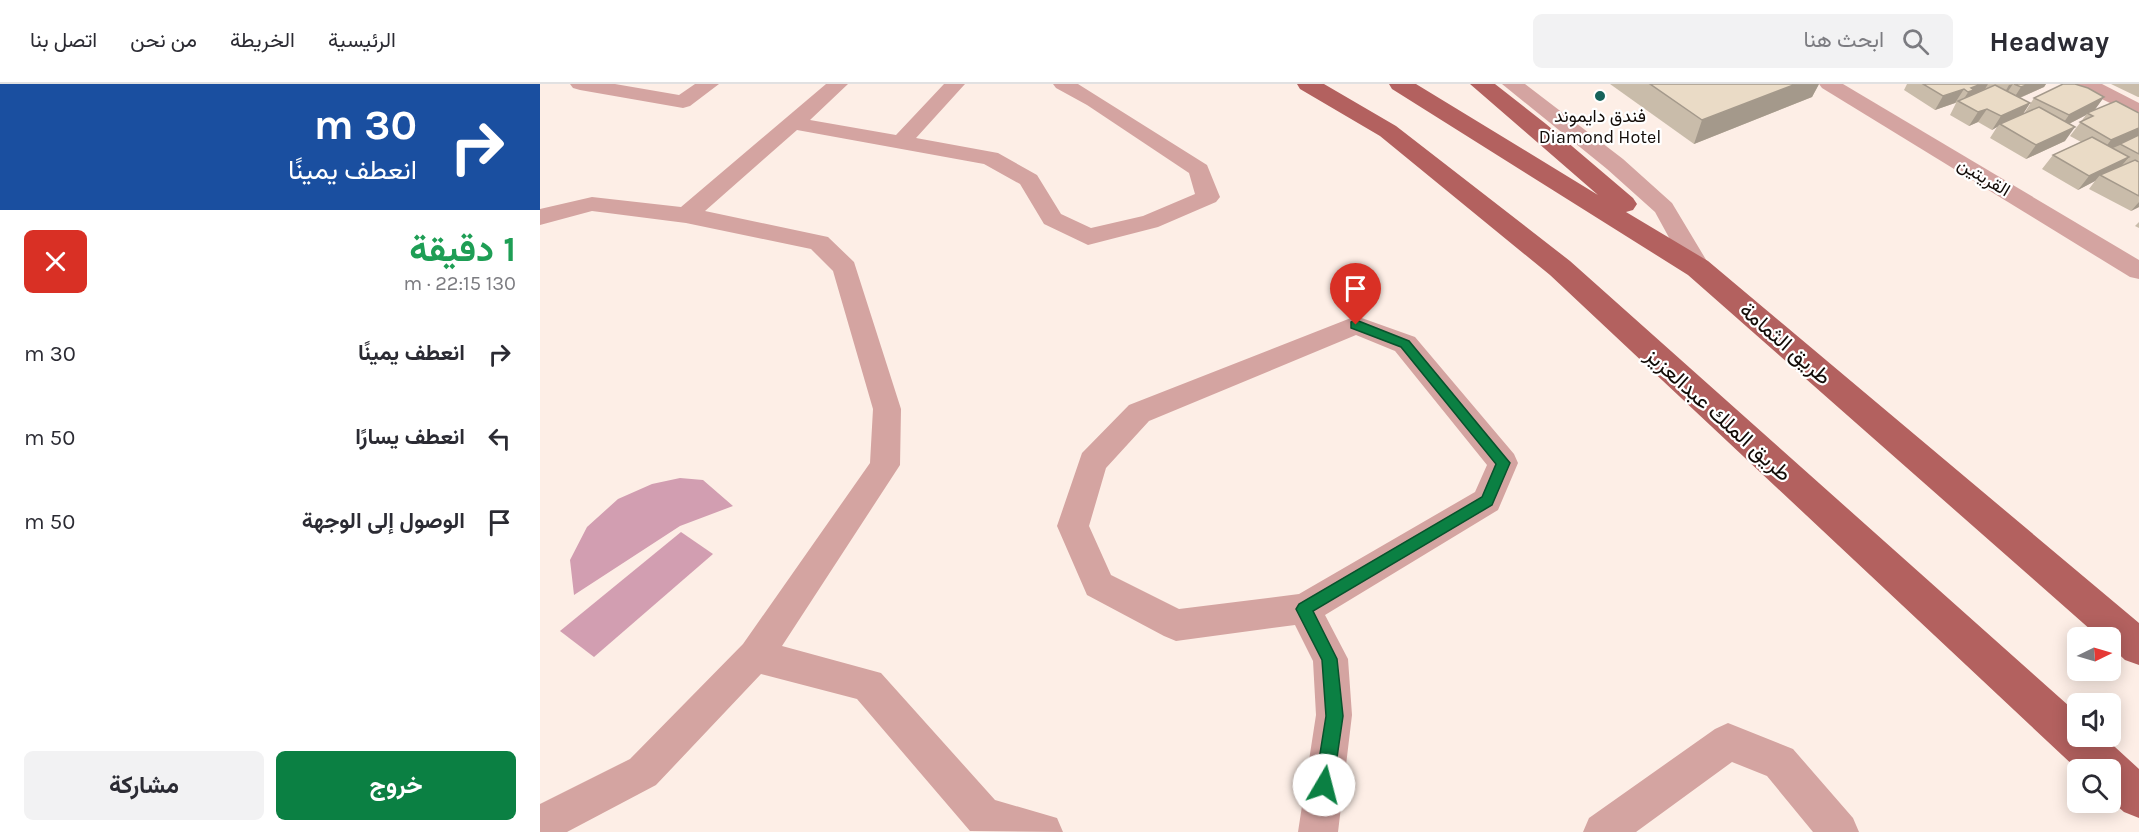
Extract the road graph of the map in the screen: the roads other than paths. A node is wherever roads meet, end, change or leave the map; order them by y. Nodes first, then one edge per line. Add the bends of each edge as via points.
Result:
1 (580, 84) edge
2 (709, 84) edge
3 (838, 84) edge
4 (955, 84) edge
5 (1063, 84) edge
6 (1308, 84) edge
7 (1400, 84) edge
8 (1481, 84) edge
9 (1512, 84) edge
10 (1829, 84) edge
11 (2085, 84) edge
12 (2139, 111) edge
13 (793, 123) junction
14 (901, 142) junction
15 (686, 215) junction
16 (540, 217) edge
17 (1698, 268) junction
18 (2139, 271) edge
19 (1304, 609) junction
20 (2139, 647) edge
21 (755, 656) junction
22 (2098, 759) edge
23 (2121, 780) edge
24 (2139, 797) edge
25 (980, 824) edge
26 (540, 825) edge
27 (1043, 832) edge
28 (1317, 832) edge
29 (1603, 832) edge
30 (1839, 832) edge

1 - 2 street via 683,102
3 - 13 street
4 - 14 street
5 - 14 street via 1199,170 1208,197 1150,222 1088,237 1052,219 1029,180 990,159
6 - 22 main road, طريق الملك عبدالعزيز via 1388,130 1560,268
7 - 17 main road, طريق الثمامة
8 - 17 main road
9 - 17 street via 1664,208
10 - 18 street, القريتين
11 - 12 street
13 - 14 street
13 - 15 street
15 - 16 street via 592,204
15 - 21 street via 819,243 845,268 887,409 885,465
17 - 20 main road, طريق الثمامة
19 - 19 street via 1487,501 1503,463 1405,344 1356,325 1139,413 1093,462 1073,526 1099,585 1176,625
19 - 28 street via 1329,659 1334,716
21 - 25 street via 868,685
21 - 26 street via 643,772
23 - 24 main road, طريق الملك عبدالعزيز
25 - 27 street
29 - 30 street via 1728,742 1780,762

